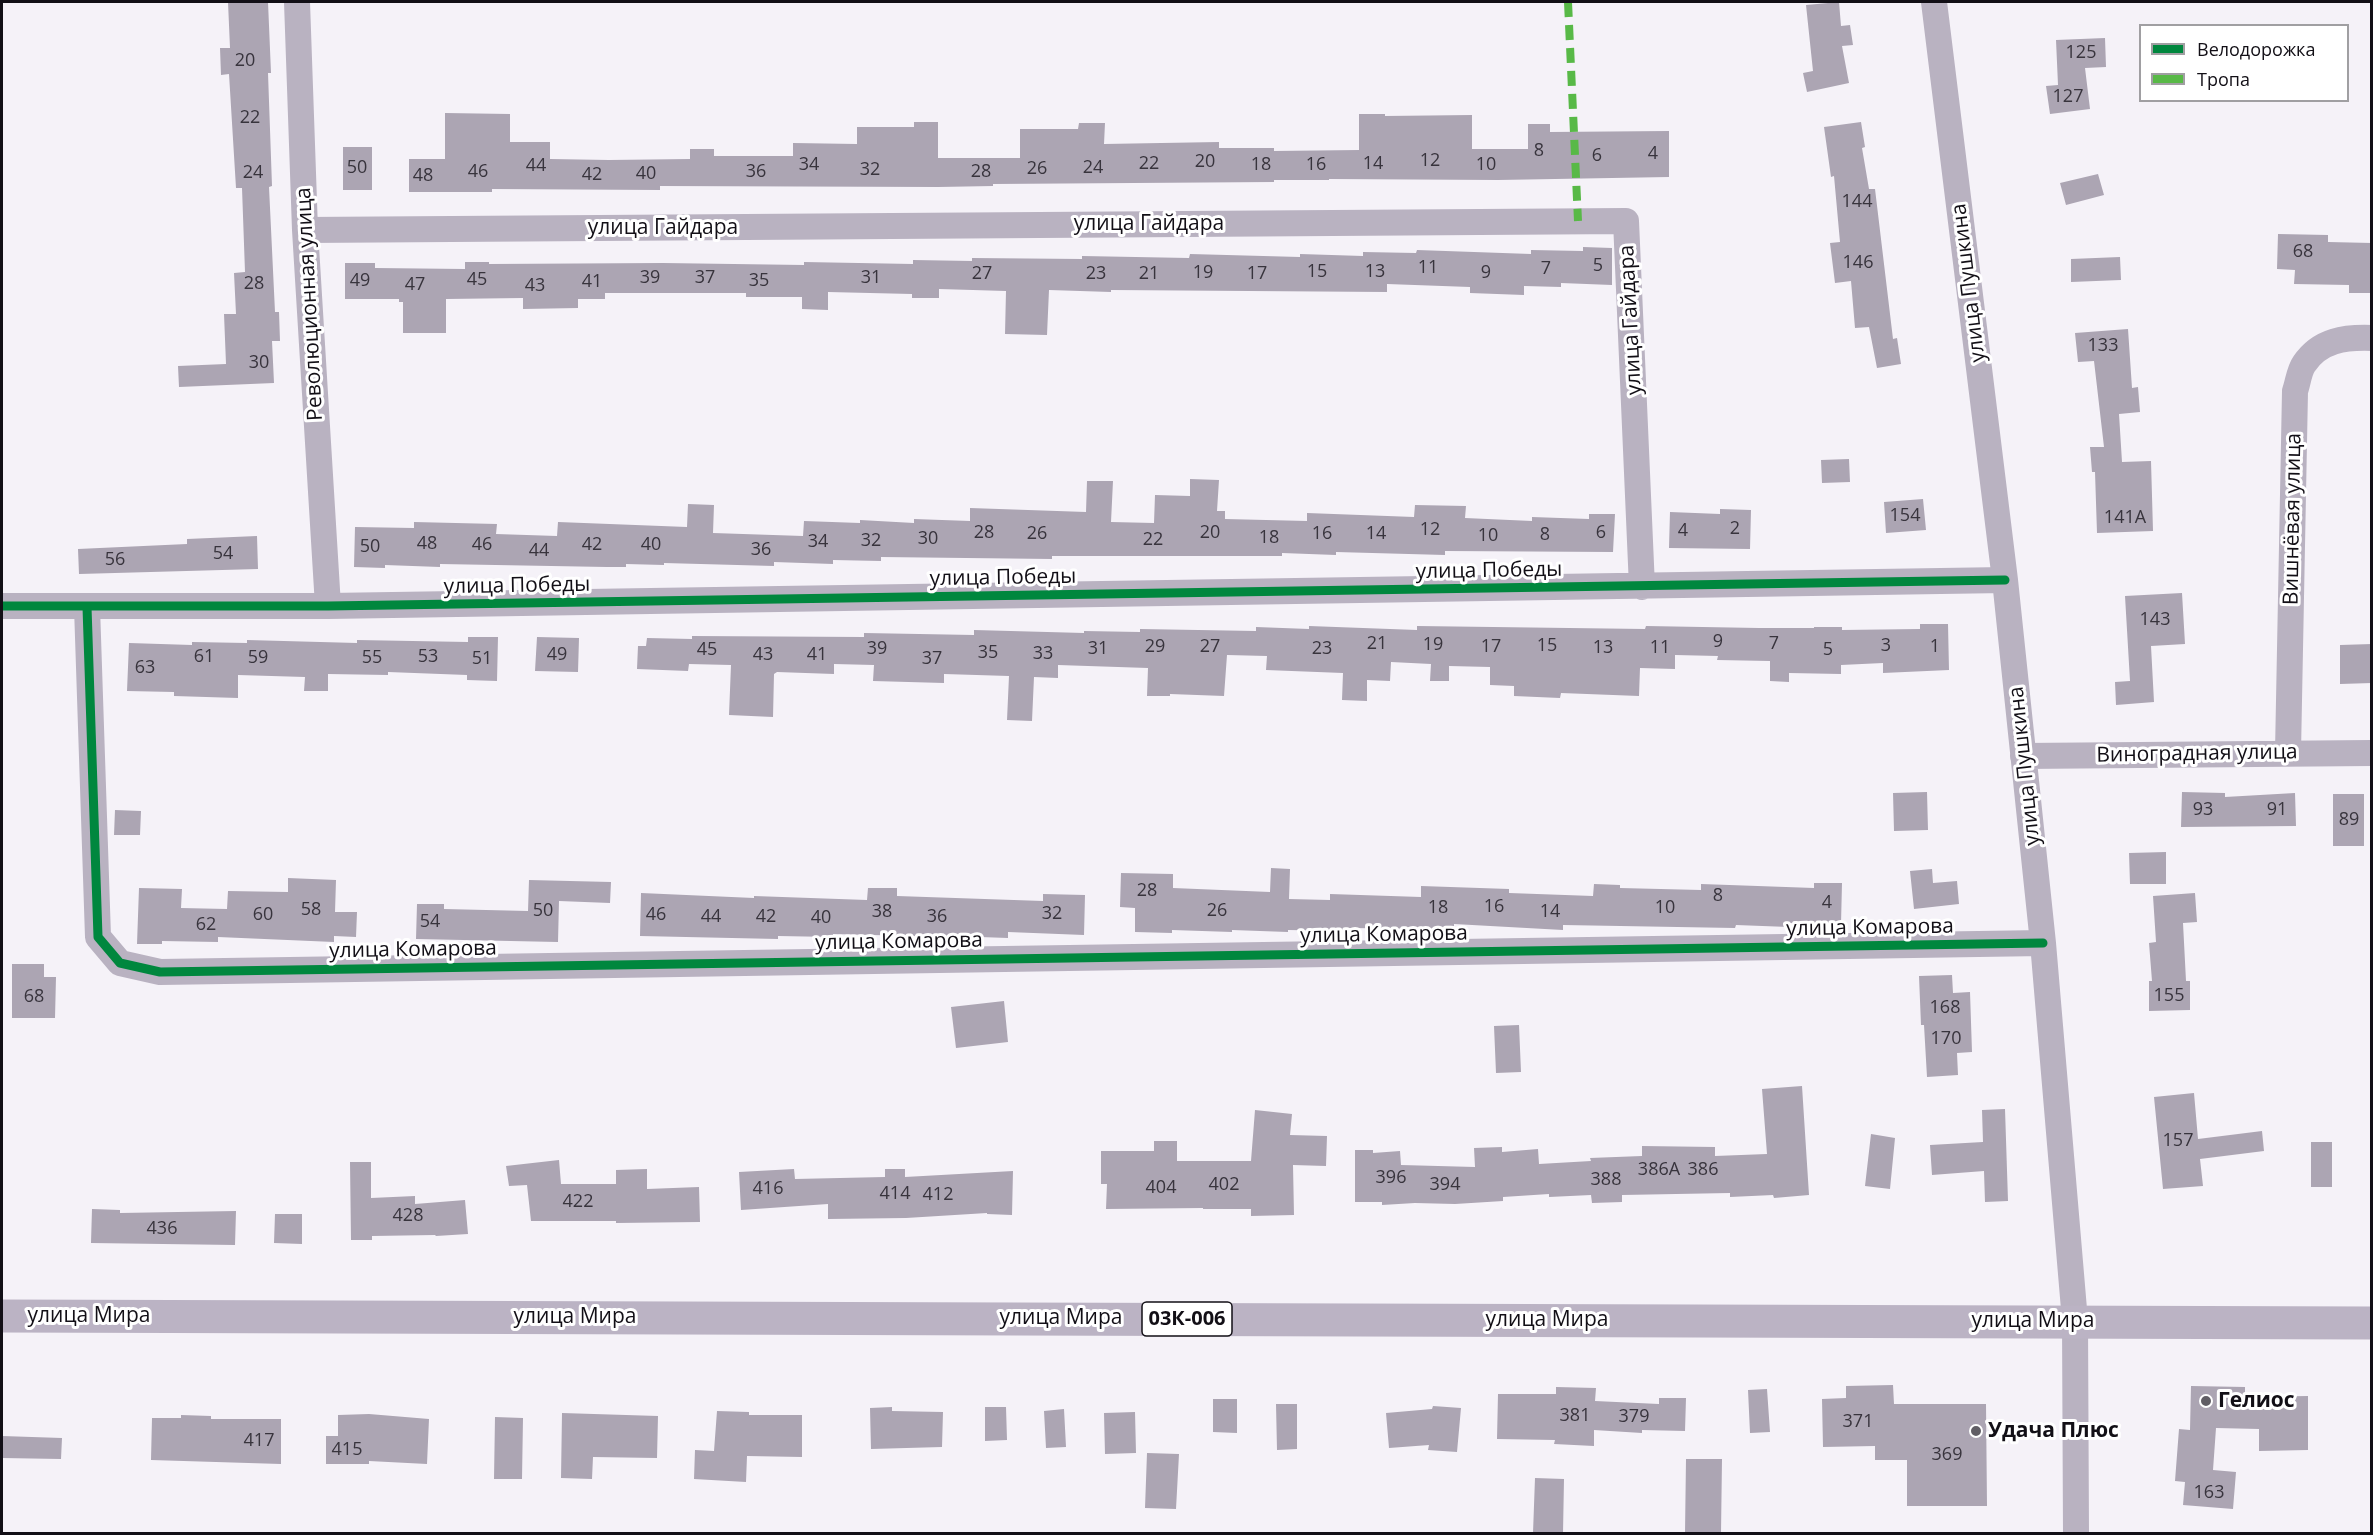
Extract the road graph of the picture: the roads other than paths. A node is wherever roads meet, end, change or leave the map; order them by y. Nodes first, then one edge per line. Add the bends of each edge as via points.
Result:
1 (297, 2) edge
2 (1934, 2) edge
3 (305, 230) junction
4 (2372, 338) edge
5 (2005, 580) junction
6 (1642, 587) junction
7 (2, 606) edge
8 (328, 606) junction
9 (87, 607) junction
10 (2288, 752) junction
11 (2372, 753) edge
12 (2023, 756) junction
13 (2043, 943) junction
14 (2, 1316) edge
15 (2075, 1321) junction
16 (2372, 1323) edge
17 (2076, 1533) edge

1 - 3 street, Революционная улица
2 - 5 street, улица Пушкина
3 - 6 street, улица Гайдара via 1626,221
3 - 8 street, Революционная улица
4 - 10 street, Вишнёвая улица via 2353,337 2326,343 2303,364 2295,391
5 - 6 street, улица Победы
5 - 12 street, улица Пушкина
6 - 8 street, улица Победы
7 - 9 street, улица Победы
8 - 9 street, улица Победы
9 - 13 street, улица Комарова via 98,937 120,963 160,972
10 - 11 street, Виноградная улица
10 - 12 street, Виноградная улица
12 - 13 street, улица Пушкина
13 - 15 street, улица Пушкина
14 - 15 main road, улица Мира / 03К-006
15 - 16 main road, улица Мира / 03К-006
15 - 17 street, улица Пушкина

